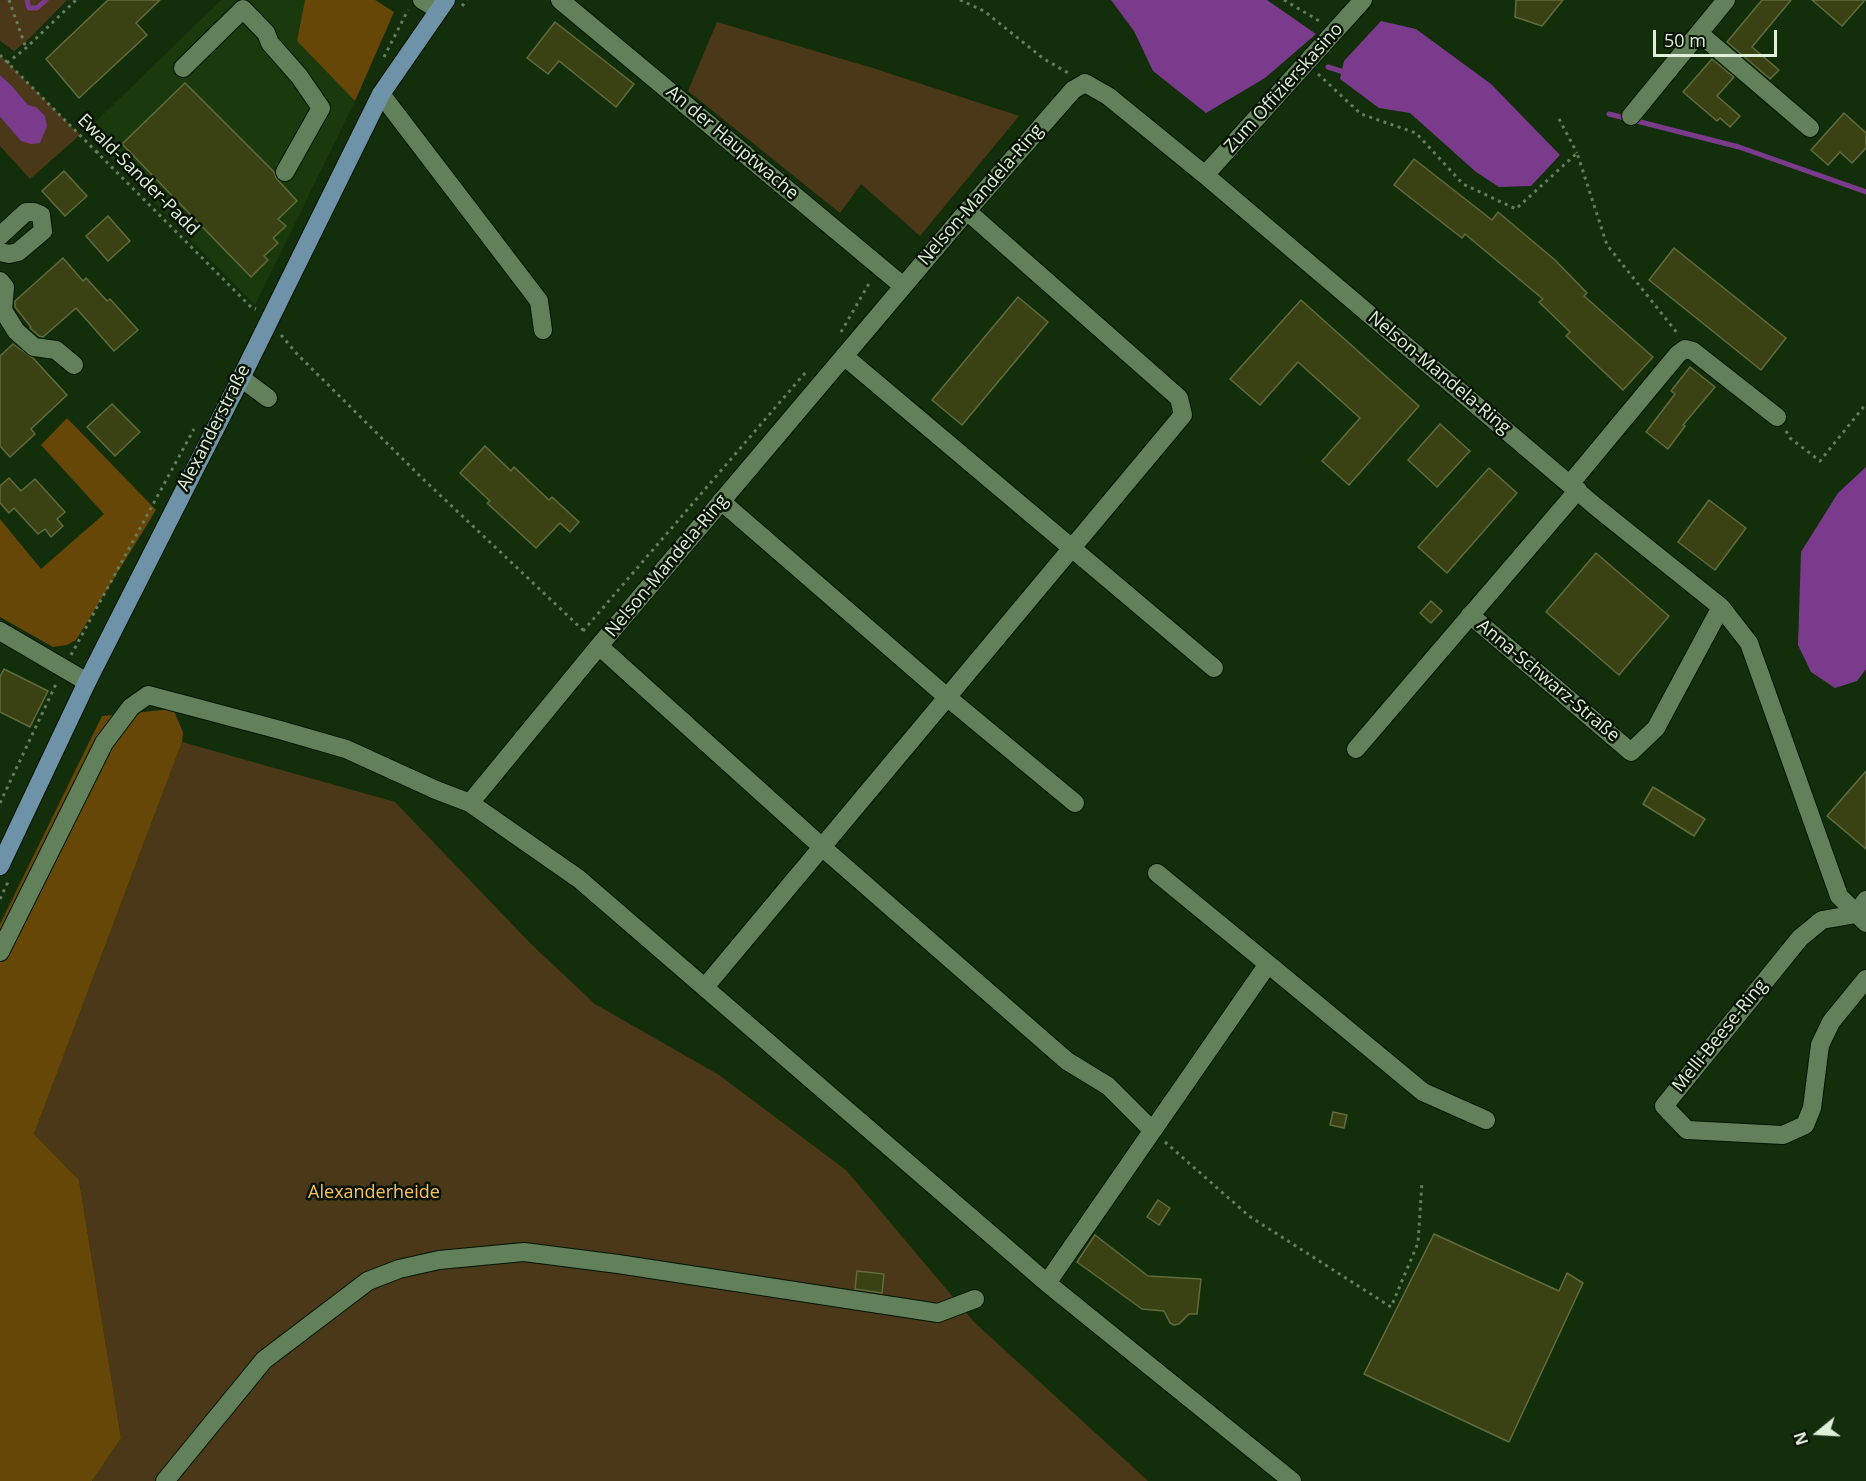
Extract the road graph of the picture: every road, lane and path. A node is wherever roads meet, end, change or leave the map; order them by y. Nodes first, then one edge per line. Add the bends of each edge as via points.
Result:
1 (9, 0) edge
2 (76, 0) edge
3 (413, 0) edge
4 (422, 0) edge
5 (560, 0) edge
6 (960, 0) edge
7 (1284, 0) edge
8 (1363, 0) edge
9 (1726, 0) edge
10 (442, 5) edge
11 (1336, 31) junction
12 (1699, 33) junction
13 (26, 48) junction
14 (0, 55) edge
15 (381, 62) dead end
16 (7, 63) junction
17 (1307, 63) junction
18 (183, 68) dead end
19 (1085, 83) junction
20 (381, 94) junction
21 (1631, 116) dead end
22 (1559, 119) dead end
23 (1810, 128) dead end
24 (110, 140) dead end
25 (96, 153) junction
26 (1577, 153) junction
27 (285, 172) dead end
28 (1205, 175) junction
29 (967, 211) junction
30 (0, 236) edge
31 (0, 252) edge
32 (879, 266) junction
33 (0, 281) edge
34 (903, 286) junction
35 (259, 309) dead end
36 (543, 330) dead end
37 (277, 332) dead end
38 (834, 340) dead end
39 (1685, 349) junction
40 (844, 356) junction
41 (74, 365) dead end
42 (811, 366) dead end
43 (241, 378) junction
44 (268, 398) dead end
45 (1866, 404) edge
46 (1777, 417) joint
47 (197, 424) dead end
48 (1574, 487) junction
49 (721, 501) junction
50 (1071, 549) junction
51 (1721, 607) junction
52 (1470, 615) junction
53 (0, 631) edge
54 (583, 631) junction
55 (599, 646) junction
56 (64, 668) junction
57 (1214, 668) dead end
58 (87, 682) junction
59 (947, 697) junction
60 (1356, 749) dead end
61 (0, 803) edge
62 (470, 803) junction
63 (1075, 803) dead end
64 (822, 848) junction
65 (0, 866) edge
66 (1157, 873) dead end
67 (1863, 912) edge
68 (0, 952) edge
69 (1268, 964) junction
70 (1866, 980) edge
71 (705, 987) junction
72 (1486, 1120) dead end
73 (1147, 1125) joint
74 (1422, 1182) dead end
75 (1047, 1283) junction
76 (975, 1299) dead end
77 (165, 1481) edge
78 (1292, 1481) edge

1 - 13 path
2 - 13 path
3 - 15 path
4 - 10 street
5 - 32 street, An der Hauptwache
6 - 19 path via 984,11 1044,59
7 - 11 path
8 - 11 street, Zum Offizierskasino
9 - 12 street
10 - 20 main road, Alexanderstraße
11 - 17 street, Zum Offizierskasino
12 - 21 street
12 - 23 street
13 - 16 path
14 - 16 path, Ewald-Sander-Padd
16 - 25 path, Ewald-Sander-Padd
17 - 26 path via 1361,114 1416,133 1463,184 1516,209
17 - 28 street, Zum Offizierskasino
18 - 27 street via 243,9 266,33 321,108
19 - 28 street, Nelson-Mandela-Ring via 1108,96
19 - 29 street, Nelson-Mandela-Ring via 1073,90
20 - 36 street via 539,301
20 - 43 main road, Alexanderstraße
22 - 26 path
24 - 25 path
25 - 35 path, Ewald-Sander-Padd via 252,308
26 - 39 path via 1607,244 1676,330
28 - 48 street, Nelson-Mandela-Ring
29 - 34 street, Nelson-Mandela-Ring
29 - 50 street via 1179,399 1183,415
30 - 31 street via 26,212 41,215 44,231 18,252
32 - 34 street, An der Hauptwache
32 - 38 path
33 - 41 street via 5,287 3,310 16,331 34,347 56,350
34 - 40 street, Nelson-Mandela-Ring
37 - 54 path via 422,478
39 - 46 street via 1693,351
39 - 48 street
40 - 49 street, Nelson-Mandela-Ring
40 - 50 street
42 - 54 path
43 - 44 street
43 - 58 main road, Alexanderstraße
45 - 46 path via 1820,461 1790,438
47 - 56 path
48 - 51 street, Nelson-Mandela-Ring
48 - 52 street
49 - 55 street, Nelson-Mandela-Ring
49 - 59 street
50 - 57 street
50 - 59 street
51 - 52 street, Anna-Schwarz-Straße via 1656,728 1631,752
51 - 67 street, Nelson-Mandela-Ring via 1749,643 1839,896
52 - 60 street
53 - 56 street
54 - 55 path
55 - 62 street, Nelson-Mandela-Ring
55 - 64 street
56 - 58 street
56 - 61 path
58 - 65 main road, Alexanderstraße
59 - 63 street
59 - 64 street
62 - 68 street via 346,749 147,695 131,707 104,743
62 - 71 street via 579,879
64 - 71 street
64 - 73 street via 1067,1061 1108,1086
66 - 69 street
67 - 70 street, Melli-Beese-Ring via 1822,920 1800,938 1664,1106 1687,1130 1783,1135 1805,1125 1812,1108 1820,1045 1831,1022
69 - 72 street via 1423,1092
69 - 75 street
71 - 75 street
73 - 74 path via 1249,1216 1391,1308 1418,1243
75 - 78 street
76 - 77 street via 938,1313 524,1252 439,1260 368,1281 264,1360

